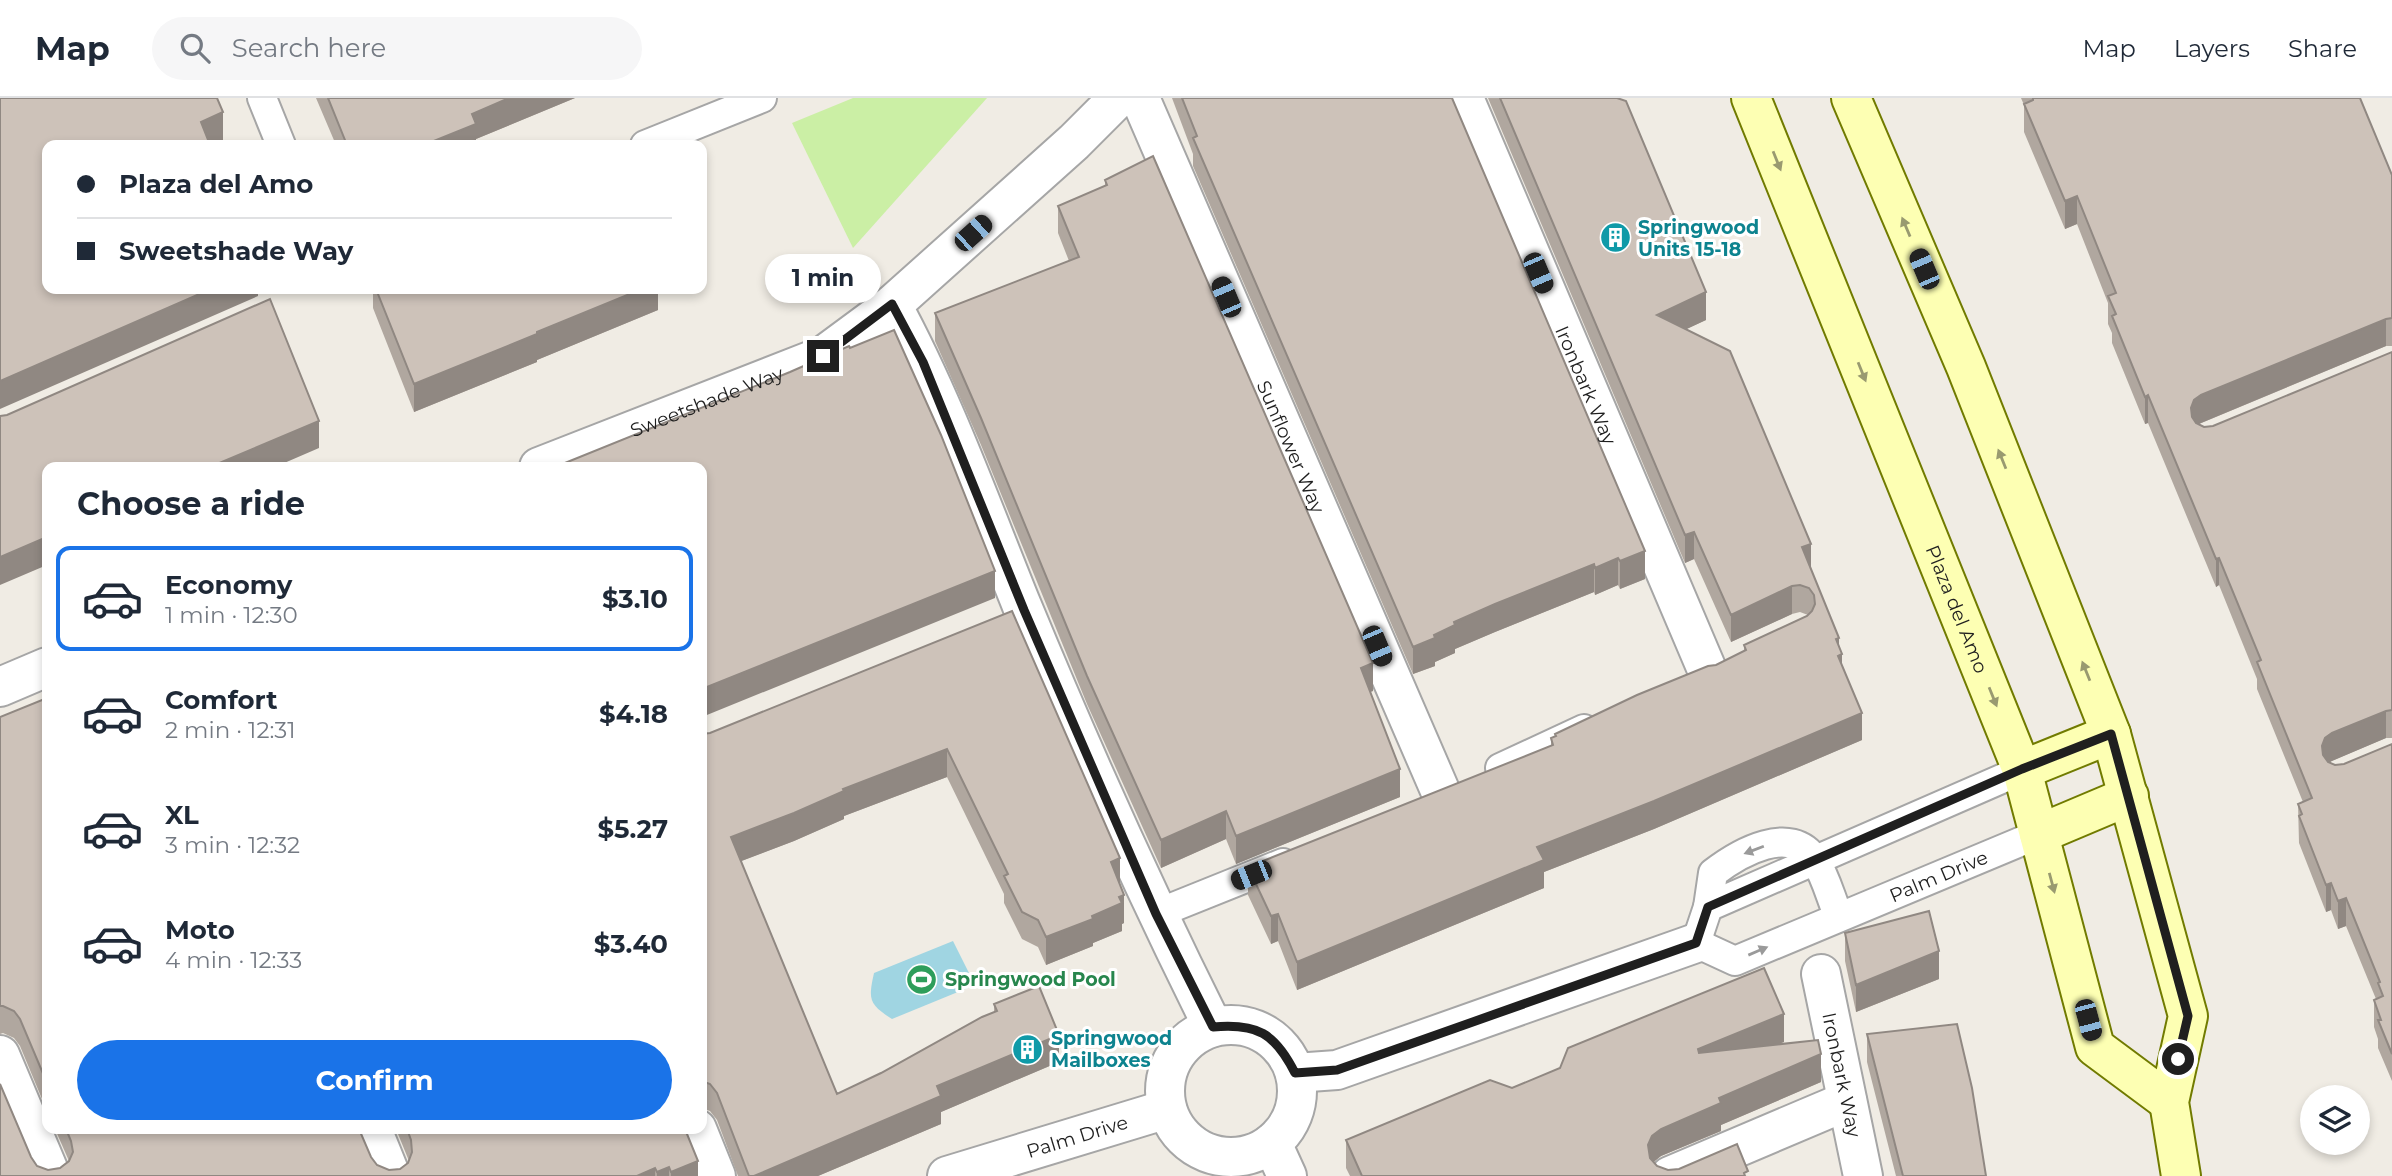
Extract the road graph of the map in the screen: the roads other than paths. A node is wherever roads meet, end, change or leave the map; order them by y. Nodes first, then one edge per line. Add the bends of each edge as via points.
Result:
1 (262, 98) edge
2 (762, 98) edge
3 (1118, 98) edge
4 (1140, 98) edge
5 (1464, 98) edge
6 (1751, 98) edge
7 (1850, 98) edge
8 (279, 140) edge
9 (657, 140) edge
10 (892, 304) junction
11 (552, 462) edge
12 (42, 669) edge
13 (1707, 672) edge
14 (0, 687) edge
15 (1606, 719) edge
16 (2111, 734) junction
17 (2022, 769) junction
18 (1452, 791) joint
19 (2129, 796) junction
20 (2039, 834) junction
21 (1306, 853) edge
22 (1815, 859) junction
23 (1156, 914) junction
24 (1839, 917) junction
25 (1696, 943) junction
26 (1821, 974) dead end
27 (1213, 1027) junction
28 (0, 1055) edge
29 (1295, 1073) junction
30 (1847, 1101) junction
31 (2169, 1102) junction
32 (1167, 1109) junction
33 (374, 1134) edge
34 (699, 1134) edge
35 (1280, 1160) edge
36 (51, 1176) edge
37 (391, 1176) edge
38 (716, 1176) edge
39 (947, 1176) edge
40 (1670, 1176) edge
41 (1863, 1176) edge
42 (2180, 1176) edge

1 - 8 lane
2 - 9 lane
3 - 10 street, Sweetshade Way
4 - 18 street, Sunflower Way
5 - 13 street, Ironbark Way
6 -> 17 main road, Plaza del Amo
16 -> 7 main road via 1966,367
10 - 11 street, Sweetshade Way via 823,356
10 - 23 street via 923,362 1011,615
12 - 14 street
15 - 18 lane
16 - 17 main road
16 - 19 main road
17 - 20 main road, Plaza del Amo
17 - 22 lane
19 - 20 main road
19 - 31 main road via 2188,1016
20 - 24 lane, Palm Drive
20 -> 31 main road, Plaza del Amo via 2095,1047
21 - 23 lane
22 - 24 lane
22 -> 25 lane via 1708,907
23 - 27 street
25 -> 24 lane, Palm Drive via 1735,961
25 - 29 street via 1337,1070
26 - 30 street, Ironbark Way
27 - 29 street via 1239,1025 1264,1032 1283,1050
27 - 32 street via 1190,1039 1173,1058 1165,1083
28 - 36 street
29 - 35 street via 1297,1099
30 - 40 street
30 - 41 street, Ironbark Way
31 - 42 main road
32 - 35 street via 1179,1132 1199,1150 1223,1157
32 - 39 street, Palm Drive
33 - 37 street
34 - 38 street

